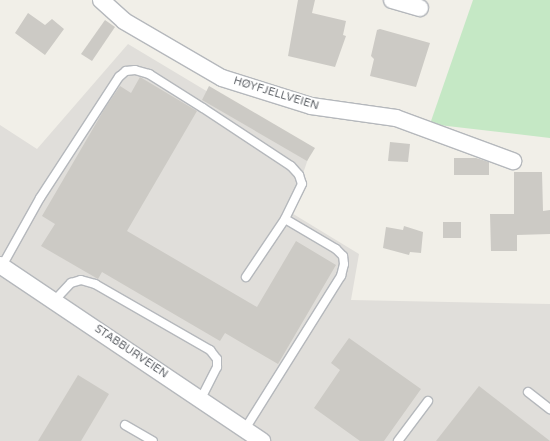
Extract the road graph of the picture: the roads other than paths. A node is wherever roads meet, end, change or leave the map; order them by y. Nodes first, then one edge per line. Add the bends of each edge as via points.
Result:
1 (102, 0) edge
2 (392, 0) edge
3 (420, 8) dead end
4 (513, 161) dead end
5 (285, 219) junction
6 (1, 265) edge
7 (246, 277) dead end
8 (54, 300) junction
9 (528, 392) dead end
10 (201, 400) junction
11 (428, 401) dead end
12 (550, 409) edge
13 (125, 425) dead end
14 (251, 436) edge
15 (153, 441) edge
16 (398, 441) edge

1 - 4 street, HØYFJELLVEIEN via 124,21 222,78 310,106 396,118
2 - 3 street
5 - 6 lane via 302,184 291,166 149,74 135,70 126,71 119,77 40,198
5 - 7 lane
5 - 14 lane via 336,249 343,256 344,264 341,276
6 - 8 street, STABBURVEIEN
8 - 10 street, STABBURVEIEN
8 - 10 lane via 71,283 81,280 95,284 210,350 217,359 217,367
9 - 12 lane
10 - 14 street, STABBURVEIEN
11 - 16 lane
13 - 15 lane

